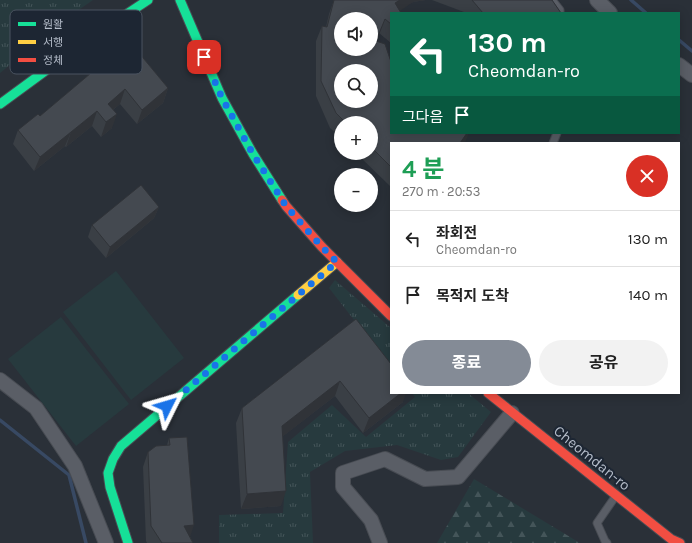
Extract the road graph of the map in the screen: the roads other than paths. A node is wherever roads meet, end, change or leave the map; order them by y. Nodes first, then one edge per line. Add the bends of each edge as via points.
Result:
1 (148, 0) edge
2 (180, 0) edge
3 (552, 0) edge
4 (597, 0) edge
5 (133, 10) edge
6 (560, 12) edge
7 (609, 12) edge
8 (680, 66) edge
9 (41, 74) edge
10 (692, 75) edge
11 (0, 104) edge
12 (337, 262) junction
13 (390, 315) edge
14 (0, 380) edge
15 (489, 394) edge
16 (512, 413) junction
17 (616, 495) junction
18 (106, 543) edge
19 (128, 543) edge
20 (380, 543) edge
21 (607, 543) edge
22 (680, 543) edge

1 - 5 street
2 - 12 street via 222,98 253,154 286,206
3 - 6 lane
4 - 7 street
8 - 10 street
9 - 11 street
12 - 13 street
12 - 19 street via 121,446 108,473 110,487 125,512
14 - 18 street via 36,408 75,466
15 - 16 street, Cheomdan-ro
16 - 17 street, Cheomdan-ro
16 - 20 street via 458,477 425,479 385,459 343,473 343,486 371,520
17 - 21 lane via 597,523
17 - 22 street, Cheomdan-ro via 671,539

